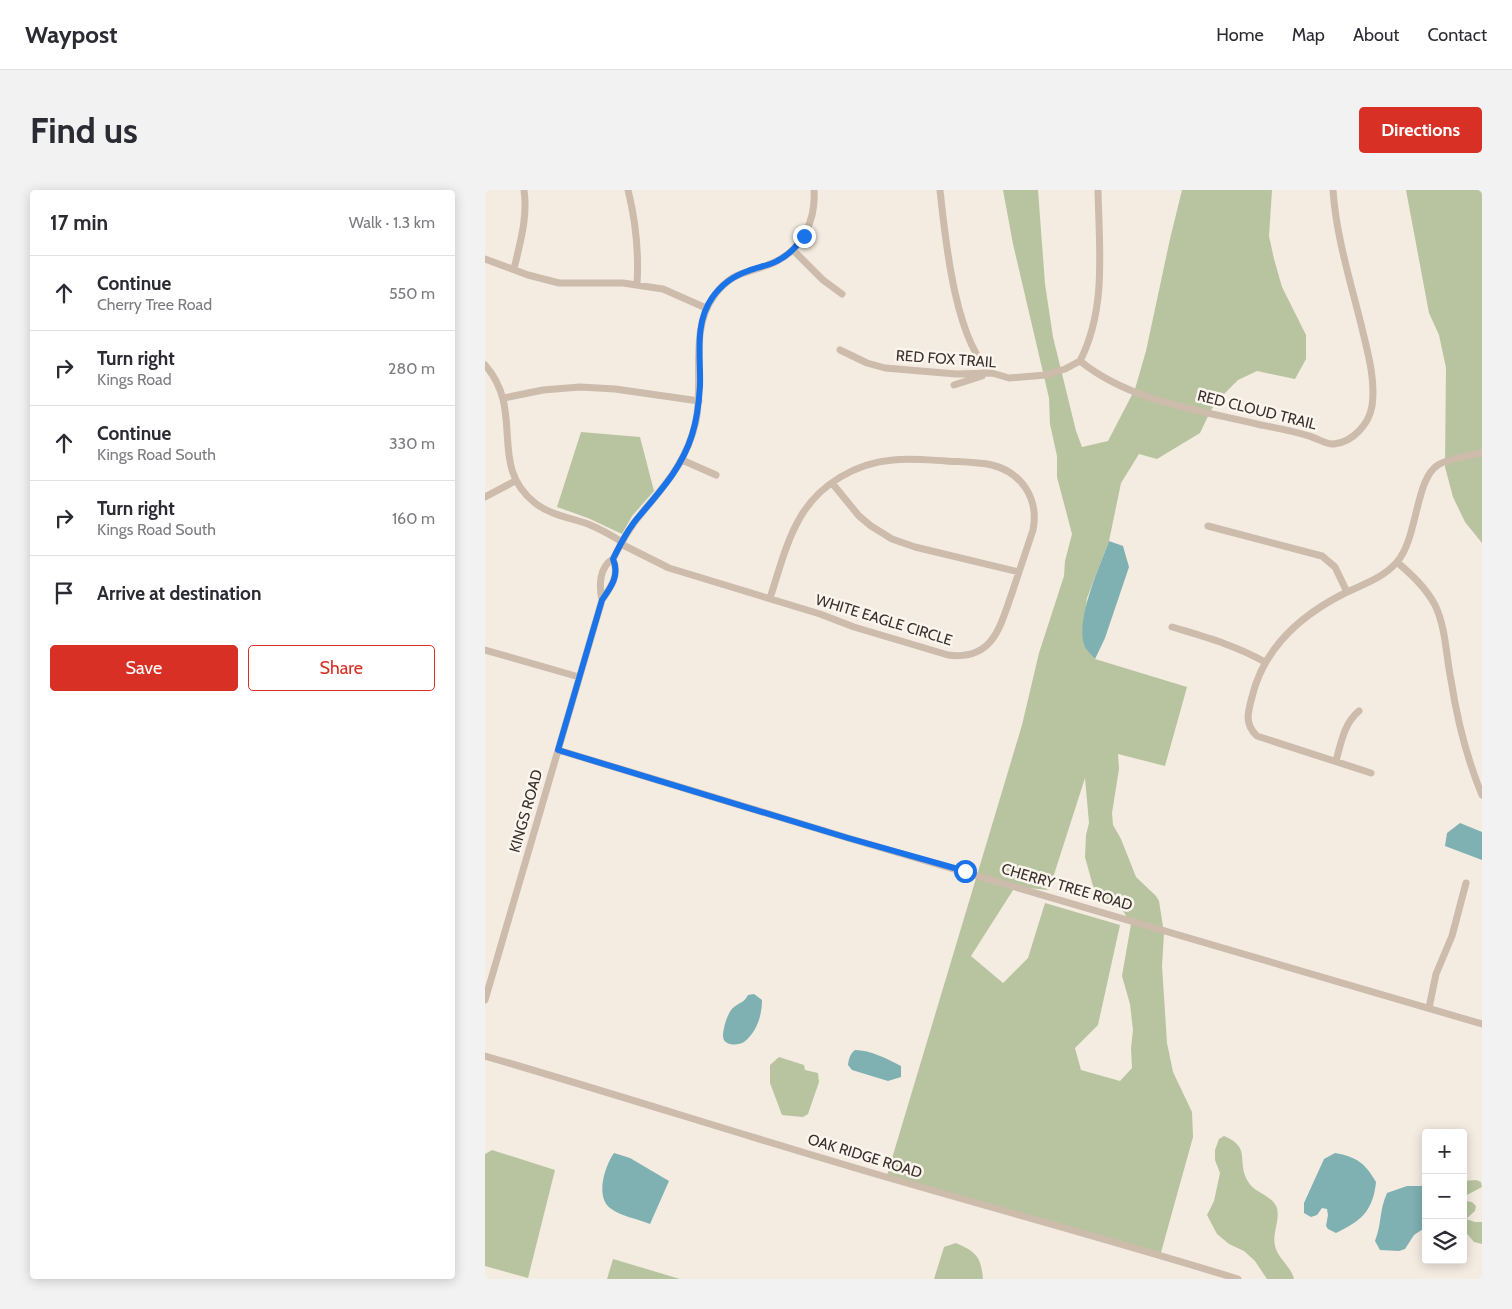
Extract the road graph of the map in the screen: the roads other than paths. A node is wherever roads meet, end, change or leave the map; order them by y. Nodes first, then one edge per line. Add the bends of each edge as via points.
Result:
1 (524, 190) edge
2 (628, 190) edge
3 (814, 190) edge
4 (940, 190) edge
5 (1099, 190) edge
6 (1333, 190) edge
7 (793, 250) junction
8 (485, 259) edge
9 (514, 269) junction
10 (637, 284) junction
11 (842, 294) dead end
12 (706, 308) junction
13 (840, 350) dead end
14 (1080, 361) junction
15 (485, 365) edge
16 (992, 373) junction
17 (954, 385) dead end
18 (503, 398) junction
19 (699, 402) junction
20 (1482, 453) edge
21 (682, 460) junction
22 (716, 475) dead end
23 (515, 481) junction
24 (832, 483) junction
25 (485, 498) edge
26 (1208, 526) dead end
27 (621, 543) junction
28 (613, 559) junction
29 (1397, 562) junction
30 (1019, 572) junction
31 (601, 577) junction
32 (614, 581) junction
33 (1347, 592) junction
34 (770, 598) junction
35 (602, 600) junction
36 (1172, 627) dead end
37 (485, 650) edge
38 (1265, 662) junction
39 (579, 677) junction
40 (1359, 711) dead end
41 (558, 750) junction
42 (1336, 761) junction
43 (1371, 773) dead end
44 (1482, 795) edge
45 (1466, 883) dead end
46 (485, 1000) edge
47 (1429, 1008) junction
48 (1482, 1024) edge
49 (485, 1056) edge
50 (1238, 1279) edge

1 - 9 street via 523,234
2 - 10 street via 637,232
3 - 7 street via 810,221
4 - 16 street via 953,288 973,350 982,365
5 - 14 street via 1099,300 1091,337
6 - 14 street, RED CLOUD TRAIL via 1336,219 1372,384 1370,415 1351,438 1330,444 1308,435 1150,397 1115,384
7 - 11 street
7 - 12 street via 775,262 731,279 718,290
8 - 9 street
9 - 10 street via 559,283
10 - 12 street via 663,289
12 - 19 street via 700,330
13 - 16 street, RED FOX TRAIL via 867,364 885,368 956,374
14 - 16 street, RED FOX TRAIL via 1046,375 1009,378
15 - 18 street
16 - 17 street
18 - 19 street via 580,387
18 - 23 street via 509,461
19 - 21 street via 693,433
20 - 29 street via 1440,464 1430,472 1408,544
21 - 22 street
21 - 27 street
23 - 25 street
23 - 27 street, WHITE EAGLE CIRCLE via 541,507 602,530
24 - 30 street via 859,516 892,539
24 - 30 street, WHITE EAGLE CIRCLE via 859,468 894,459 986,464 1004,468 1027,488 1035,514
24 - 34 street, WHITE EAGLE CIRCLE via 807,506 794,529
26 - 33 street via 1322,556 1335,567
27 - 28 street
27 - 34 street, WHITE EAGLE CIRCLE via 669,568
28 - 31 street via 606,563
28 - 32 street
29 - 33 street via 1384,575
29 - 44 street via 1423,587 1438,614 1459,721
30 - 34 street, WHITE EAGLE CIRCLE via 1000,630 982,650 963,656 920,647
31 - 32 street
31 - 35 street, KINGS ROAD via 599,590
32 - 35 street, KINGS ROAD
33 - 38 street via 1301,620
35 - 39 street, KINGS ROAD
36 - 38 street via 1239,648
37 - 39 street
38 - 42 street via 1247,714 1252,731 1263,739
39 - 41 street, KINGS ROAD
40 - 42 street via 1345,728
41 - 46 street, KINGS ROAD
41 - 47 street, CHERRY TREE ROAD
42 - 43 street
45 - 47 street via 1452,936 1436,974
47 - 48 street, CHERRY TREE ROAD
49 - 50 street, OAK RIDGE ROAD

